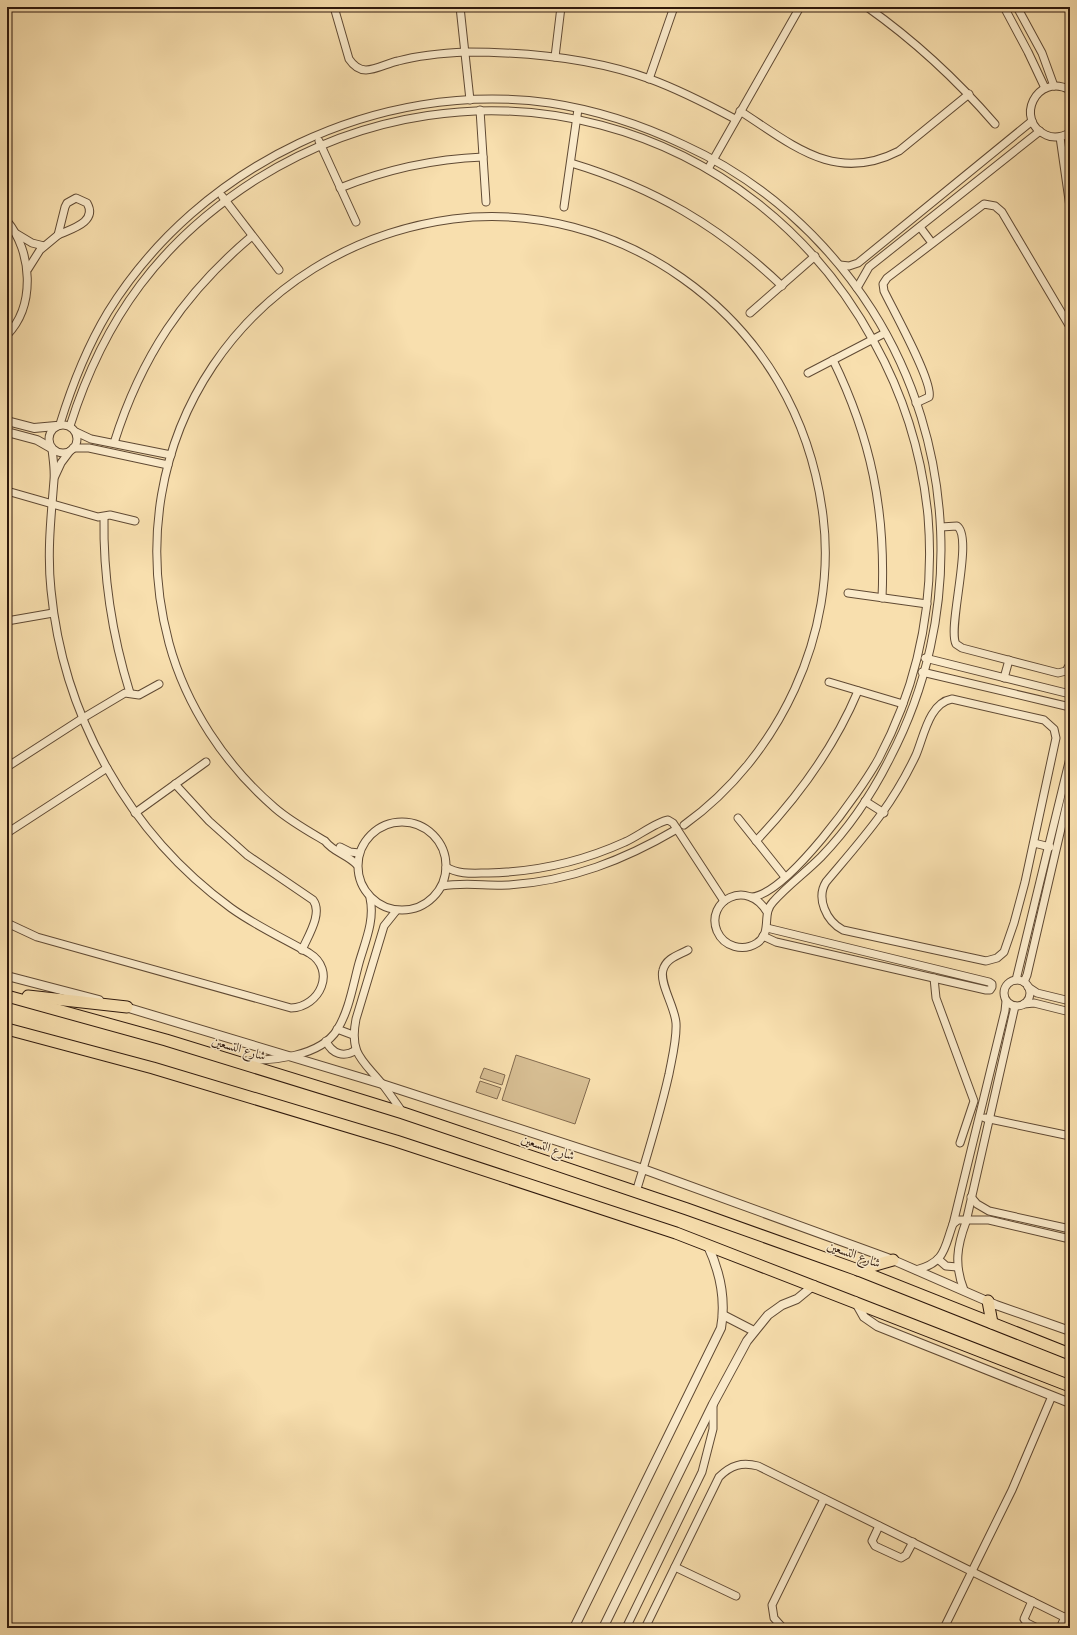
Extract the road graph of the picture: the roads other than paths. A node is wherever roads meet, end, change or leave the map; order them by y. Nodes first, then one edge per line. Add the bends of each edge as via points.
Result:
1 (334, 7) edge
2 (460, 7) edge
3 (561, 7) edge
4 (674, 7) edge
5 (800, 7) edge
6 (867, 7) edge
7 (1004, 7) edge
8 (1017, 7) edge
9 (466, 52) junction
10 (555, 57) junction
11 (649, 79) junction
12 (1054, 86) junction
13 (1045, 88) junction
14 (1070, 90) edge
15 (968, 94) junction
16 (470, 100) junction
17 (578, 109) junction
18 (480, 110) junction
19 (740, 111) junction
20 (735, 119) junction
21 (577, 120) junction
22 (1032, 121) junction
23 (995, 124) dead end
24 (1040, 131) junction
25 (1070, 134) edge
26 (317, 135) junction
27 (1060, 137) junction
28 (321, 145) junction
29 (483, 157) junction
30 (714, 159) junction
31 (571, 163) junction
32 (708, 169) junction
33 (340, 188) junction
34 (219, 191) junction
35 (225, 200) junction
36 (486, 202) dead end
37 (564, 207) dead end
38 (1070, 207) edge
39 (7, 221) edge
40 (356, 222) dead end
41 (920, 227) junction
42 (16, 232) junction
43 (58, 235) junction
44 (252, 236) junction
45 (932, 243) junction
46 (44, 246) junction
47 (815, 256) junction
48 (840, 265) junction
49 (28, 269) junction
50 (279, 270) dead end
51 (782, 286) junction
52 (857, 288) junction
53 (750, 313) dead end
54 (1070, 327) edge
55 (885, 333) junction
56 (7, 335) edge
57 (873, 339) junction
58 (834, 360) junction
59 (808, 373) dead end
60 (916, 403) junction
61 (7, 421) edge
62 (58, 425) junction
63 (70, 426) junction
64 (7, 432) edge
65 (76, 432) junction
66 (114, 443) junction
67 (52, 448) junction
68 (72, 449) junction
69 (171, 455) junction
70 (168, 464) junction
71 (54, 478) junction
72 (7, 491) edge
73 (51, 503) junction
74 (104, 517) junction
75 (135, 520) dead end
76 (941, 527) junction
77 (848, 593) dead end
78 (882, 598) junction
79 (927, 604) junction
80 (53, 613) junction
81 (7, 621) edge
82 (919, 656) junction
83 (929, 659) junction
84 (1009, 660) junction
85 (1070, 664) edge
86 (916, 670) junction
87 (925, 673) junction
88 (1004, 678) junction
89 (830, 682) dead end
90 (159, 684) dead end
91 (858, 691) junction
92 (130, 693) junction
93 (1070, 694) edge
94 (903, 704) junction
95 (1070, 707) edge
96 (83, 718) junction
97 (1070, 758) edge
98 (206, 762) dead end
99 (7, 767) edge
100 (107, 768) junction
101 (175, 784) junction
102 (1070, 790) edge
103 (866, 801) junction
104 (884, 812) junction
105 (135, 813) junction
106 (738, 818) dead end
107 (684, 825) dead end
108 (677, 829) junction
109 (7, 833) edge
110 (756, 840) junction
111 (325, 841) junction
112 (1034, 843) junction
113 (1050, 846) junction
114 (359, 853) junction
115 (357, 865) junction
116 (446, 867) junction
117 (785, 876) junction
118 (442, 886) junction
119 (752, 897) junction
120 (370, 898) junction
121 (724, 901) junction
122 (396, 911) junction
123 (767, 912) junction
124 (7, 923) edge
125 (767, 928) junction
126 (763, 936) junction
127 (302, 950) junction
128 (688, 950) dead end
129 (7, 976) edge
130 (934, 978) junction
131 (1023, 983) junction
132 (7, 995) edge
133 (349, 1001) junction
134 (1006, 1001) junction
135 (1070, 1001) edge
136 (360, 1004) junction
137 (1024, 1004) junction
138 (1015, 1006) junction
139 (127, 1007) junction
140 (1070, 1012) edge
141 (7, 1029) edge
142 (337, 1029) junction
143 (353, 1035) junction
144 (326, 1041) junction
145 (356, 1050) junction
146 (291, 1056) junction
147 (238, 1062) junction
148 (382, 1084) junction
149 (403, 1113) junction
150 (979, 1116) junction
151 (988, 1118) junction
152 (1070, 1136) edge
153 (960, 1143) dead end
154 (643, 1169) junction
155 (636, 1192) junction
156 (971, 1197) junction
157 (966, 1222) junction
158 (953, 1224) junction
159 (1070, 1229) edge
160 (1070, 1239) edge
161 (708, 1246) junction
162 (938, 1259) junction
163 (892, 1260) junction
164 (957, 1267) junction
165 (858, 1270) junction
166 (916, 1270) junction
167 (814, 1285) junction
168 (964, 1290) junction
169 (988, 1301) junction
170 (855, 1302) junction
171 (724, 1315) junction
172 (992, 1323) junction
173 (754, 1331) junction
174 (1070, 1331) edge
175 (1070, 1354) edge
176 (1070, 1386) edge
177 (1052, 1396) junction
178 (1070, 1403) edge
179 (713, 1404) junction
180 (824, 1499) junction
181 (879, 1526) junction
182 (913, 1542) junction
183 (675, 1567) junction
184 (972, 1571) junction
185 (736, 1596) dead end
186 (1032, 1601) junction
187 (1068, 1618) edge
188 (574, 1628) edge
189 (603, 1628) edge
190 (626, 1628) edge
191 (645, 1628) edge
192 (783, 1628) edge
193 (944, 1628) edge
194 (1037, 1628) edge
195 (1060, 1628) edge

1 - 9 street via 349,59 361,70 419,56
2 - 9 street
3 - 10 street
4 - 11 street
5 - 19 street
6 - 15 street via 916,44
7 - 13 street
8 - 12 street via 1042,53
9 - 10 street
9 - 16 street
10 - 11 street via 612,68
11 - 20 street
12 - 13 street
12 - 14 street
13 - 22 street via 1033,100 1030,111
15 - 19 street via 899,151 862,164 836,163 811,156
15 - 23 street
16 - 17 street via 524,101
16 - 26 street via 392,111
17 - 21 street
17 - 30 street via 648,129
18 - 21 street via 529,113
18 - 28 street via 405,118
18 - 29 street
19 - 20 street
20 - 30 street
21 - 31 street
21 - 32 street via 645,139
22 - 24 street
22 - 48 street via 858,264
24 - 27 street via 1049,136
24 - 41 street
25 - 27 street
26 - 28 street
26 - 34 street via 266,160
27 - 38 street
28 - 33 street
28 - 35 street via 272,170
29 - 33 street via 454,158 410,165
29 - 36 street
30 - 32 street
30 - 48 street via 772,199 808,230
31 - 37 street
31 - 51 street via 629,183 684,210 736,245
32 - 47 street via 765,208
33 - 40 street
34 - 35 street
34 - 62 street via 165,239 120,294 85,357
35 - 44 street
35 - 63 street via 173,246 129,300 94,361
39 - 42 street
41 - 45 street
41 - 52 street via 869,267
42 - 46 street via 32,243
42 - 49 street via 24,250
43 - 43 street via 80,226 86,220 90,211 84,201 76,198 67,203
43 - 46 street
44 - 50 street
44 - 66 street via 206,279 166,328 135,384
45 - 54 street via 984,204 995,206 1002,212
45 - 60 street via 887,278 883,288 930,388 927,399
46 - 49 street
47 - 51 street
47 - 57 street via 841,288
48 - 52 street
49 - 56 street via 21,310 17,322
51 - 53 street
52 - 55 street
55 - 57 street
55 - 60 street
57 - 58 street
57 - 79 street via 905,411 921,468 930,546
58 - 59 street
58 - 78 street via 858,416 874,475 883,536
60 - 76 street via 933,464
61 - 62 street via 34,428
62 - 63 street
62 - 67 street via 48,436
63 - 65 street
64 - 67 street via 37,440
65 - 66 street via 87,438
65 - 68 street via 77,438
66 - 69 street
67 - 68 street via 62,453
67 - 71 street
68 - 70 street via 89,448
68 - 71 street
69 - 70 street
69 - 107 street via 184,417 203,381 226,348 255,314 285,287 326,260 392,232 432,222 471,217 523,217 592,232 629,247 665,266 698,289 728,316 761,356 780,382 798,418 812,456 820,491 825,562 815,634 804,669 788,703 769,736 746,766 707,807
70 - 111 street via 158,528 158,584 164,623 183,683 213,739 232,765 277,810
71 - 73 street
72 - 73 street
73 - 74 street
73 - 80 street via 49,566
74 - 75 street via 113,515
74 - 92 street via 104,561 108,604
76 - 83 street via 940,584
76 - 84 street via 957,526 962,533 961,575 954,641 962,648
77 - 78 street
78 - 79 street
79 - 82 street
80 - 81 street
80 - 96 street via 62,656
82 - 83 street
82 - 86 street
83 - 87 street
83 - 88 street
84 - 85 street via 1061,673
84 - 88 street
86 - 87 street
86 - 94 street
87 - 95 street
87 - 103 street via 899,740
88 - 93 street
89 - 91 street
90 - 92 street via 139,695
91 - 94 street
91 - 110 street via 840,731 818,768
92 - 96 street
94 - 117 street via 880,757 858,793 827,833
96 - 99 street
96 - 100 street
97 - 113 street
98 - 101 street
100 - 105 street
100 - 109 street
101 - 105 street
101 - 127 street via 209,821 247,855 313,900 317,912
102 - 131 street
103 - 104 street
103 - 123 street via 839,837 804,874 770,904
104 - 112 street via 906,775 936,708 947,700 956,699 1040,719 1048,722 1054,729 1056,743
104 - 112 street via 824,886 821,895 822,905 833,922 847,931 982,961 997,958 1006,948
105 - 127 street via 170,855 210,892 254,924
106 - 110 street
108 - 116 street via 673,822 666,821 608,850 547,867 506,873 459,872
108 - 118 street via 632,854 571,876 528,883
108 - 121 street
110 - 117 street
111 - 114 street via 350,852
111 - 115 street
112 - 113 street
113 - 131 street
114 - 115 street
114 - 116 street via 363,844 376,830 394,822 409,822 423,827 435,836 442,846
115 - 120 street via 360,883
116 - 118 street
117 - 119 street via 765,894
118 - 122 street via 432,899 418,908
119 - 121 street via 740,895
119 - 123 street via 761,903
120 - 122 street
120 - 133 street via 371,921
121 - 126 street via 715,921 724,942 742,948 754,945
122 - 136 street via 384,926
123 - 125 street
124 - 127 street via 37,937 291,1008 299,1008 313,1001 324,976 320,962
125 - 126 street
125 - 130 street via 989,982 992,987 986,990
126 - 130 street via 776,942
128 - 154 street via 670,959 662,971 673,1006 676,1023 675,1043 659,1116
129 - 139 street
130 - 153 street via 936,998 974,1101
131 - 134 street via 1010,982 1005,987
131 - 135 street via 1037,993
131 - 137 street via 1030,996
132 - 139 main road
132 - 147 main road, شارع التسعين
133 - 136 street
133 - 142 street
134 - 138 street
134 - 150 street
136 - 143 street
137 - 138 street
137 - 140 street via 1034,1003
138 - 151 street
139 - 146 street
141 - 161 main road via 160,1070 388,1138 676,1233
142 - 143 street
142 - 144 street
143 - 145 street
144 - 145 street via 337,1053 347,1054
144 - 146 street
145 - 148 street via 367,1068
146 - 147 street via 274,1060
146 - 148 street
147 - 149 main road, شارع التسعين
148 - 149 street
148 - 154 street
149 - 155 main road, شارع التسعين
150 - 151 street
150 - 158 street
151 - 152 street
151 - 156 street
154 - 155 street
154 - 163 street
155 - 165 main road, شارع التسعين
156 - 157 street
156 - 159 street via 989,1211
157 - 158 street via 958,1220
157 - 160 street via 989,1220
157 - 164 street via 959,1242
158 - 162 street via 948,1244
161 - 167 main road
161 - 171 street via 719,1276
162 - 164 street via 946,1266
162 - 166 street via 929,1266
163 - 165 main road
163 - 166 street
164 - 168 street
165 - 172 main road, شارع التسعين
166 - 168 street
167 - 170 main road
167 - 173 street via 797,1299 775,1310
168 - 169 street
169 - 172 main road
169 - 174 street
170 - 176 main road
170 - 177 street via 864,1317 877,1326
171 - 173 street
171 - 188 street via 713,1346
172 - 175 main road, شارع التسعين
173 - 179 street
177 - 178 street
177 - 184 street via 1012,1490
179 - 189 street
179 - 190 street via 713,1429 702,1472
180 - 181 street
180 - 183 street via 758,1466 737,1465 719,1477
180 - 192 street via 772,1604 774,1618
181 - 182 street
181 - 182 street via 872,1540 875,1546 901,1558 906,1555
182 - 184 street
183 - 185 street
183 - 191 street
184 - 186 street
184 - 193 street
186 - 187 street
186 - 194 street via 1024,1619
187 - 195 street

